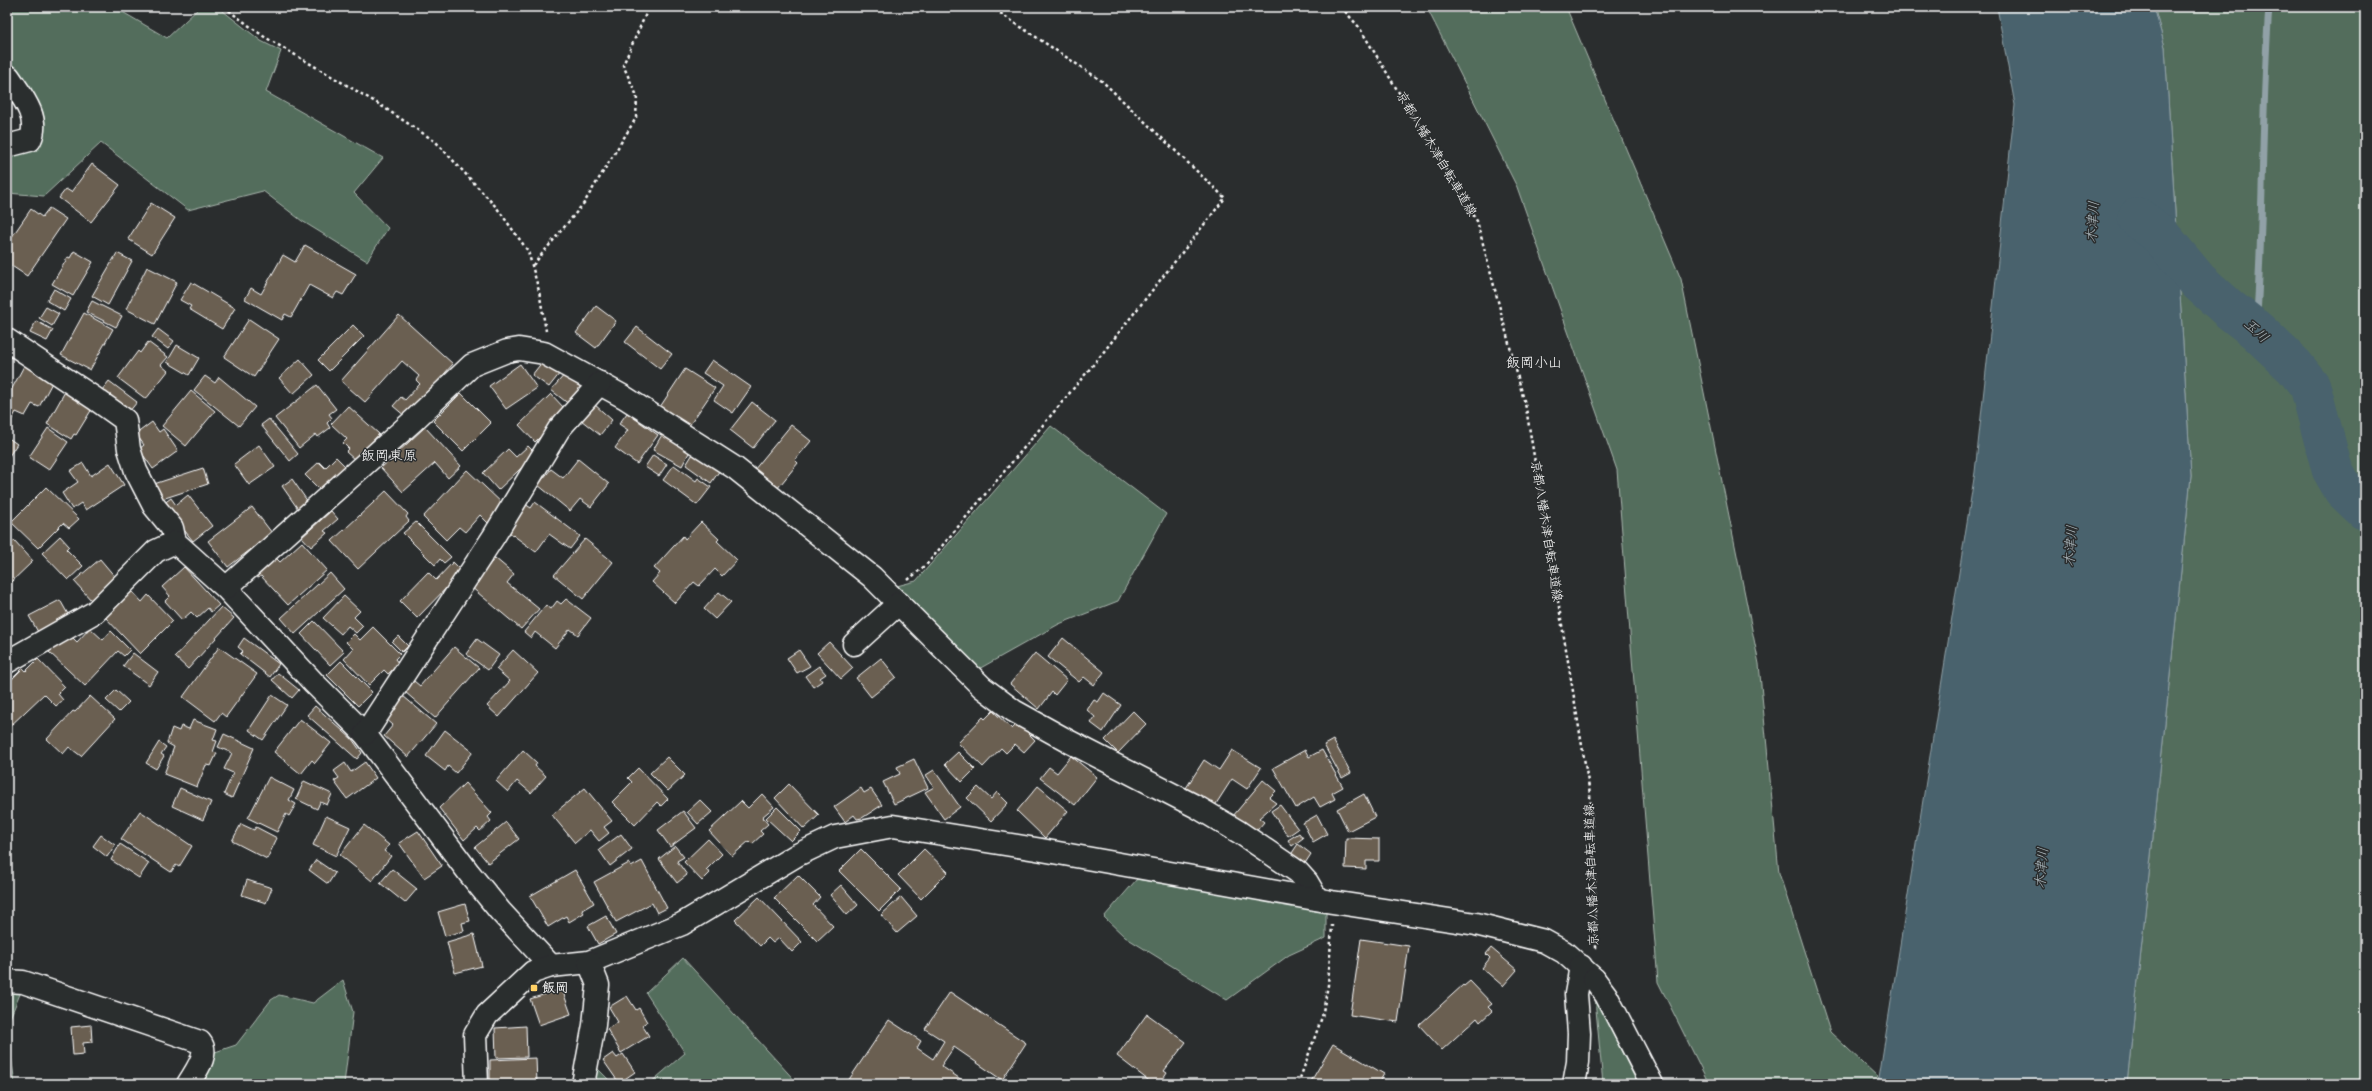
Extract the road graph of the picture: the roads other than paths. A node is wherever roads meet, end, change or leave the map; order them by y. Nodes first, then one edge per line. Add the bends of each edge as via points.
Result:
1 (9, 77) dead end
2 (7, 146) edge
3 (7, 340) edge
4 (600, 383) junction
5 (174, 542) junction
6 (226, 588) junction
7 (899, 604) junction
8 (854, 644) dead end
9 (7, 662) edge
10 (365, 734) junction
11 (1324, 900) junction
12 (589, 962) junction
13 (551, 966) junction
14 (1587, 972) junction
15 (7, 981) edge
16 (188, 1084) edge
17 (477, 1084) edge
18 (583, 1084) edge
19 (1574, 1084) edge
20 (1652, 1084) edge

1 - 2 street via 31,111 33,134 30,140
3 - 5 street via 125,420 129,449 136,471 154,506 172,528
4 - 6 street via 544,353 532,350 507,351 472,365
4 - 7 street via 735,468 872,576
4 - 10 street via 559,429 494,536
5 - 6 street
5 - 9 street via 156,551 96,612
6 - 10 street
7 - 8 street
7 - 11 street via 982,688 1014,711 1197,807 1239,832 1298,872
10 - 13 street via 500,911
11 - 12 street via 893,826 835,837 797,855 682,924
11 - 14 street via 1476,924 1528,936 1564,952
12 - 13 street
12 - 18 street via 598,985 594,1025
13 - 17 street via 533,972 488,1015 476,1035
14 - 19 street via 1576,994 1579,1033
14 - 20 street via 1606,995
15 - 16 street via 23,982 200,1042 204,1047 204,1054

